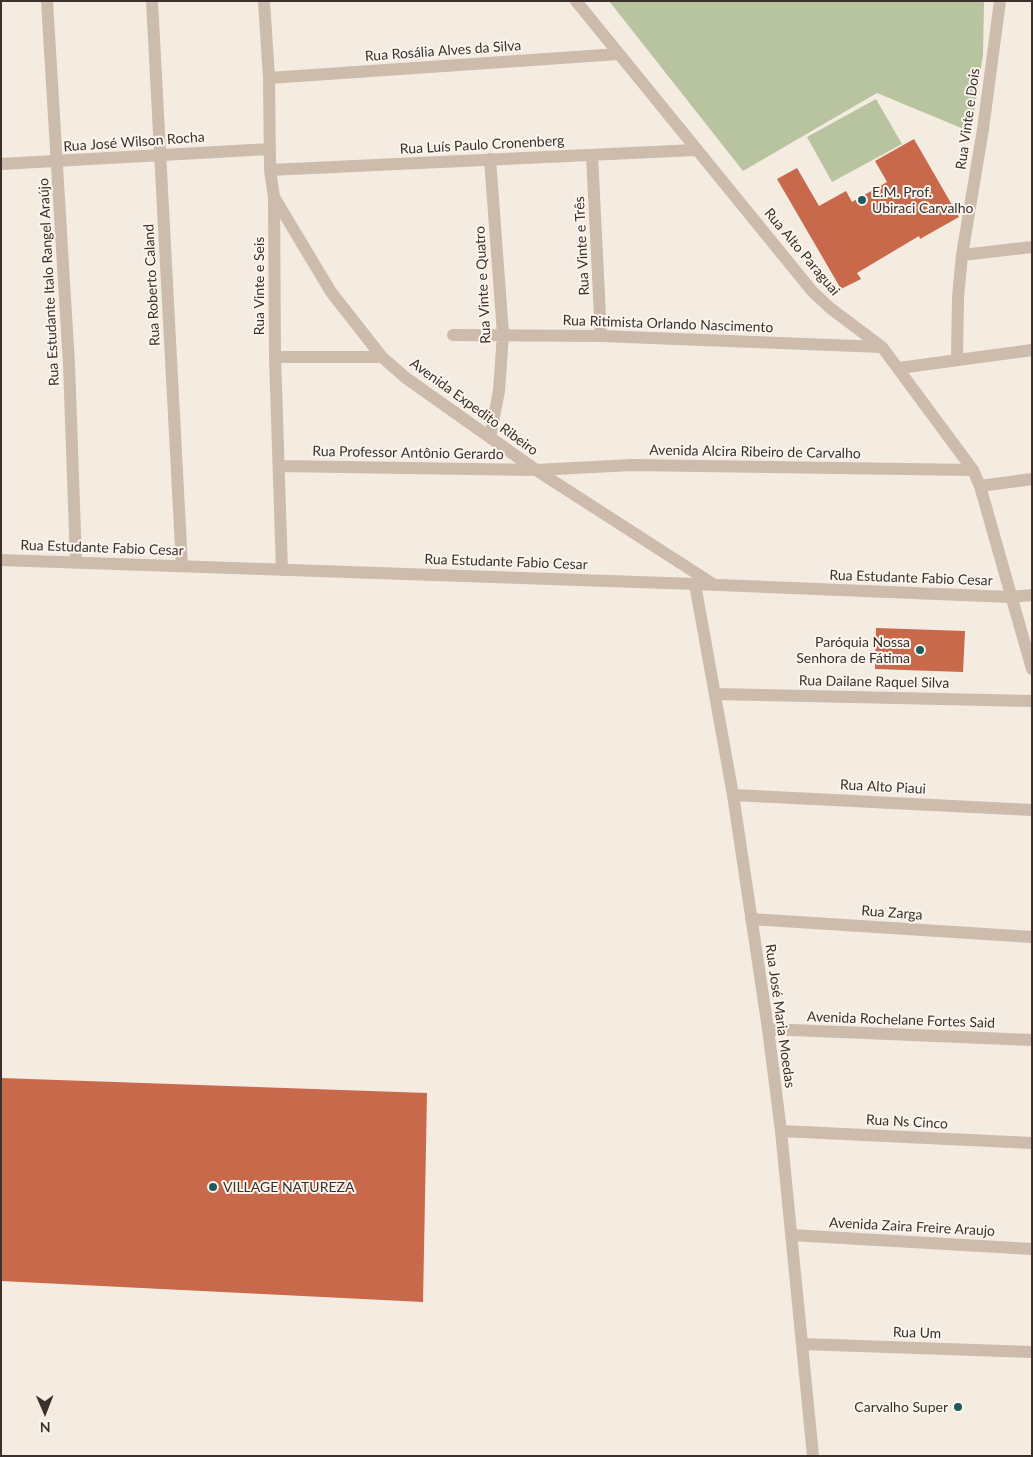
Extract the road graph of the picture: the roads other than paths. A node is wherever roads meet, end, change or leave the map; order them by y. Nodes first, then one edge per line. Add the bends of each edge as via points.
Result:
1 (47, 1) edge
2 (152, 1) edge
3 (264, 1) edge
4 (1000, 1) edge
5 (580, 3) edge
6 (619, 54) junction
7 (269, 78) junction
8 (270, 149) junction
9 (696, 150) junction
10 (160, 155) junction
11 (592, 155) junction
12 (490, 160) junction
13 (58, 162) junction
14 (1, 164) edge
15 (270, 170) junction
16 (274, 197) junction
17 (1032, 247) edge
18 (962, 254) junction
19 (503, 334) junction
20 (453, 335) dead end
21 (601, 336) junction
22 (882, 347) junction
23 (1032, 350) edge
24 (274, 357) junction
25 (382, 357) junction
26 (957, 360) junction
27 (900, 368) junction
28 (490, 437) junction
29 (279, 466) junction
30 (536, 470) junction
31 (973, 470) junction
32 (1032, 479) edge
33 (980, 486) junction
34 (1, 560) edge
35 (76, 561) junction
36 (182, 566) junction
37 (282, 570) junction
38 (696, 584) junction
39 (713, 584) junction
40 (1032, 595) edge
41 (1010, 597) junction
42 (1032, 669) edge
43 (715, 694) junction
44 (1032, 701) edge
45 (733, 795) junction
46 (1032, 810) edge
47 (750, 919) junction
48 (1032, 937) edge
49 (768, 1029) junction
50 (1032, 1040) edge
51 (781, 1131) junction
52 (1032, 1143) edge
53 (791, 1235) junction
54 (1032, 1249) edge
55 (802, 1344) junction
56 (1032, 1352) edge
57 (813, 1456) edge

1 - 13 street, Rua Estudante Italo Rangel Araújo
2 - 10 street, Rua Roberto Caland
3 - 7 street, Rua Vinte e Seis
4 - 18 street, Rua Vinte e Dois
5 - 6 street, Rua Alto Paraguai
6 - 7 street, Rua Rosália Alves da Silva
6 - 9 street, Rua Alto Paraguai
7 - 8 street, Rua Vinte e Seis
8 - 10 street, Rua José Wilson Rocha
8 - 15 street, Rua Vinte e Seis
9 - 11 street, Rua Luís Paulo Cronenberg
9 - 22 street, Rua Alto Paraguai via 812,291
10 - 13 street, Rua José Wilson Rocha
10 - 36 street, Rua Roberto Caland
11 - 12 street, Rua Luís Paulo Cronenberg
11 - 21 street, Rua Vinte e Três
12 - 15 street, Rua Luís Paulo Cronenberg
12 - 19 street, Rua Vinte e Quatro
13 - 14 street, Rua José Wilson Rocha
13 - 35 street, Rua Estudante Italo Rangel Araújo
15 - 16 street, Rua Vinte e Seis
16 - 24 street, Rua Vinte e Seis
16 - 25 street, Avenida Expedito Ribeiro via 331,292
17 - 18 street
18 - 26 street, Rua Vinte e Dois
19 - 20 street, Rua Ritimista Orlando Nascimento
19 - 21 street, Rua Ritimista Orlando Nascimento
19 - 28 street, Rua Vinte e Quatro via 499,391
21 - 22 street, Rua Ritimista Orlando Nascimento
22 - 27 street, Rua Alto Paraguai
23 - 26 street
24 - 25 street
24 - 29 street, Rua Vinte e Seis
25 - 28 street, Avenida Expedito Ribeiro via 440,404
26 - 27 street
27 - 31 street, Rua Alto Paraguai
28 - 30 street, Avenida Expedito Ribeiro
29 - 30 street, Rua Professor Antônio Gerardo
29 - 37 street, Rua Vinte e Seis
30 - 31 street, Avenida Alcira Ribeiro de Carvalho via 632,465
30 - 39 street, Avenida Expedito Ribeiro
31 - 33 street, Rua Alto Paraguai
32 - 33 street
33 - 41 street, Rua Alto Paraguai
34 - 35 street, Rua Estudante Fabio Cesar
35 - 36 street, Rua Estudante Fabio Cesar
36 - 37 street, Rua Estudante Fabio Cesar
37 - 38 street, Rua Estudante Fabio Cesar
38 - 39 street, Rua Estudante Fabio Cesar
38 - 43 street, Rua José Maria Moedas
39 - 41 street, Rua Estudante Fabio Cesar
40 - 41 street, Rua Estudante Fabio Cesar
41 - 42 street, Rua Alto Paraguai
43 - 44 street, Rua Dailane Raquel Silva
43 - 45 street, Rua José Maria Moedas
45 - 46 street, Rua Alto Piaui
45 - 47 street, Rua José Maria Moedas
47 - 48 street, Rua Zarga
47 - 49 street, Rua José Maria Moedas
49 - 50 street, Avenida Rochelane Fortes Said
49 - 51 street, Rua José Maria Moedas
51 - 52 street, Rua Ns Cinco
51 - 53 street, Rua José Maria Moedas
53 - 54 street, Avenida Zaira Freire Araujo
53 - 55 street, Rua José Maria Moedas
55 - 56 street, Rua Um
55 - 57 street, Rua José Maria Moedas

